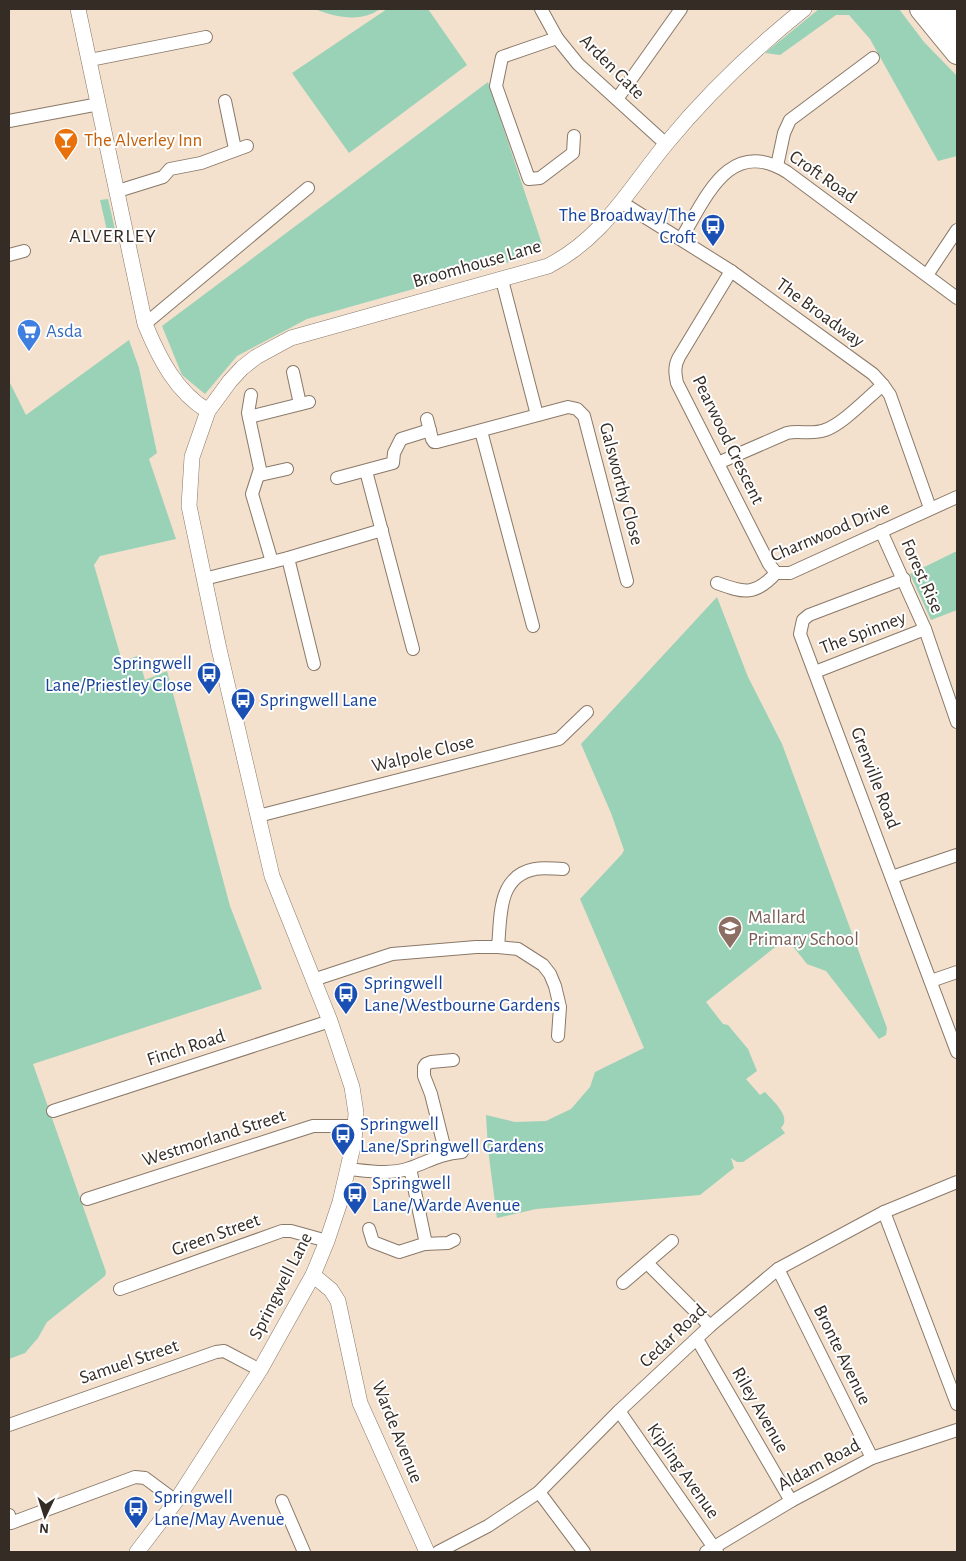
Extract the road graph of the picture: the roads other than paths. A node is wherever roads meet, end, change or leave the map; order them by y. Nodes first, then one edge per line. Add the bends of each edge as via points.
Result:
1 (78, 9) edge
2 (541, 9) edge
3 (681, 9) edge
4 (804, 9) edge
5 (920, 9) edge
6 (944, 9) edge
7 (957, 24) edge
8 (206, 38) dead end
9 (557, 38) junction
10 (957, 53) edge
11 (873, 58) dead end
12 (90, 60) junction
13 (617, 99) junction
14 (225, 101) dead end
15 (99, 104) junction
16 (9, 121) edge
17 (574, 136) dead end
18 (666, 144) junction
19 (777, 166) junction
20 (308, 188) dead end
21 (118, 191) junction
22 (621, 202) junction
23 (957, 230) edge
24 (681, 239) junction
25 (24, 251) dead end
26 (9, 255) edge
27 (731, 271) junction
28 (927, 275) junction
29 (502, 280) junction
30 (957, 298) edge
31 (145, 324) junction
32 (293, 372) dead end
33 (883, 385) junction
34 (251, 396) dead end
35 (208, 411) junction
36 (537, 415) junction
37 (249, 417) junction
38 (481, 431) junction
39 (718, 464) junction
40 (287, 469) dead end
41 (366, 471) junction
42 (260, 475) junction
43 (337, 478) dead end
44 (957, 496) edge
45 (930, 508) junction
46 (382, 530) junction
47 (881, 531) junction
48 (288, 558) junction
49 (272, 562) junction
50 (776, 573) junction
51 (904, 578) junction
52 (204, 579) junction
53 (628, 581) dead end
54 (717, 582) dead end
55 (533, 626) dead end
56 (925, 629) junction
57 (413, 649) dead end
58 (314, 664) dead end
59 (815, 672) junction
60 (587, 712) dead end
61 (957, 722) edge
62 (258, 816) junction
63 (957, 855) edge
64 (562, 870) dead end
65 (892, 877) junction
66 (498, 947) junction
67 (957, 972) edge
68 (313, 980) junction
69 (931, 981) junction
70 (330, 1021) junction
71 (558, 1036) dead end
72 (957, 1052) edge
73 (452, 1060) dead end
74 (53, 1111) dead end
75 (355, 1126) junction
76 (462, 1152) dead end
77 (446, 1154) junction
78 (410, 1168) junction
79 (348, 1169) junction
80 (957, 1182) edge
81 (87, 1199) dead end
82 (884, 1212) junction
83 (369, 1229) dead end
84 (454, 1240) dead end
85 (327, 1241) junction
86 (672, 1241) dead end
87 (426, 1244) junction
88 (646, 1263) junction
89 (778, 1269) junction
90 (313, 1275) junction
91 (623, 1283) dead end
92 (120, 1289) dead end
93 (710, 1326) junction
94 (697, 1338) junction
95 (260, 1370) junction
96 (957, 1404) edge
97 (619, 1411) junction
98 (9, 1425) edge
99 (957, 1430) edge
100 (872, 1458) junction
101 (539, 1492) junction
102 (176, 1501) junction
103 (282, 1501) dead end
104 (791, 1501) junction
105 (9, 1515) edge
106 (712, 1550) edge
107 (136, 1552) edge
108 (304, 1552) edge
109 (427, 1552) edge
110 (438, 1552) edge
111 (584, 1552) edge

1 - 12 street
2 - 9 street, Arden Gate
3 - 13 street
4 - 18 street, Broomhouse Lane via 760,44 711,92
5 - 10 highway
6 - 7 highway
8 - 12 street
9 - 13 street, Arden Gate via 578,64
9 - 17 street via 502,57 496,86 529,179 540,178 573,153
11 - 19 street via 790,120
12 - 15 street
13 - 18 street, Arden Gate
14 - 21 street via 241,148 201,163 170,169 163,177
15 - 16 street
15 - 21 street
18 - 22 street, Broomhouse Lane
19 - 24 street, Croft Road via 754,160 734,166 714,184
19 - 28 street, Croft Road
20 - 31 street
21 - 31 street
22 - 24 street, The Broadway
22 - 29 street, Broomhouse Lane via 578,249 548,266
23 - 28 street
24 - 27 street, The Broadway
25 - 26 street
27 - 33 street, The Broadway via 873,374
27 - 39 street, Pearwood Crescent via 675,365 678,383
28 - 30 street, Croft Road
29 - 35 street, Broomhouse Lane via 291,338 242,368
29 - 36 street
31 - 35 street via 169,373 194,403
32 - 37 street via 305,403
33 - 39 street via 835,426 814,433 786,433
33 - 45 street, The Broadway via 890,395
34 - 37 street
35 - 52 street, Springwell Lane via 192,457 189,506
36 - 38 street, Galsworthy Close
36 - 53 street, Galsworthy Close via 568,407 577,409 584,416
37 - 42 street
38 - 41 street, Galsworthy Close via 434,442 428,424 401,438 394,452 394,463
38 - 55 street
39 - 50 street, Pearwood Crescent
40 - 42 street
41 - 43 street
41 - 46 street
42 - 49 street via 252,494
44 - 45 street, Charnwood Drive
45 - 47 street, Charnwood Drive
46 - 48 street
46 - 57 street
47 - 50 street, Charnwood Drive via 790,573
47 - 51 street, Forest Rise
48 - 49 street
48 - 58 street
49 - 52 street
50 - 54 street, Charnwood Drive via 748,591
51 - 56 street, Forest Rise
51 - 59 street, Grenville Road via 803,620 800,634
52 - 62 street, Springwell Lane
56 - 59 street, The Spinney
56 - 61 street, Forest Rise
59 - 65 street, Grenville Road
60 - 62 street, Walpole Close via 559,740
62 - 68 street, Springwell Lane via 272,876
63 - 65 street
64 - 66 street via 537,868 511,880 503,896
65 - 69 street, Grenville Road
66 - 68 street via 392,954
66 - 71 street via 518,949 550,974 560,1007
67 - 69 street
68 - 70 street, Springwell Lane
69 - 72 street, Grenville Road
70 - 74 street, Finch Road
70 - 75 street, Springwell Lane via 352,1087
73 - 77 street via 426,1064 423,1072
75 - 79 street, Springwell Lane
75 - 81 street, Westmorland Street via 313,1126
76 - 77 street
77 - 78 street
78 - 79 street via 385,1172
78 - 87 street
79 - 85 street, Springwell Lane
80 - 82 street, Cedar Road
82 - 89 street, Cedar Road
82 - 96 street
83 - 87 street via 373,1242 399,1252
84 - 87 street
85 - 90 street, Springwell Lane
85 - 92 street, Green Street via 282,1231
86 - 88 street
88 - 91 street
88 - 93 street
89 - 93 street, Cedar Road
89 - 100 street, Bronte Avenue
90 - 95 street, Springwell Lane
90 - 109 street, Warde Avenue via 331,1290 338,1301 360,1403
93 - 94 street, Cedar Road
94 - 97 street, Cedar Road
94 - 104 street, Riley Avenue
95 - 98 street, Samuel Street via 224,1352 216,1352
95 - 102 street, Springwell Lane
97 - 101 street, Cedar Road
97 - 106 street, Kipling Avenue
99 - 100 street, Aldam Road
100 - 104 street, Aldam Road
101 - 110 street, Cedar Road via 488,1526
101 - 111 street
102 - 105 street via 145,1478 135,1477 11,1523
102 - 107 street, Springwell Lane
103 - 108 street
104 - 106 street, Aldam Road

